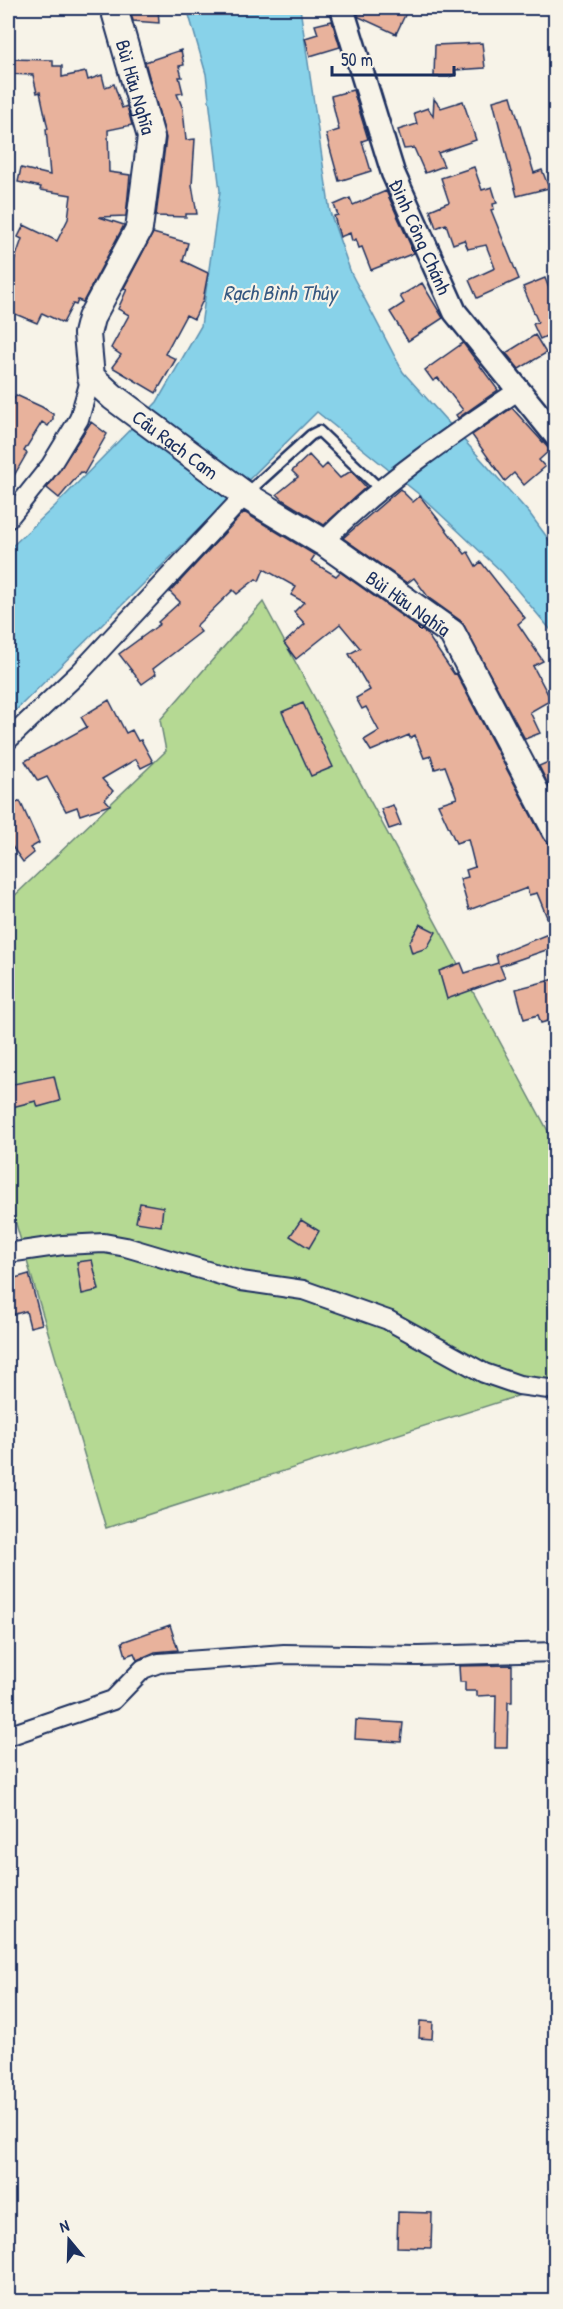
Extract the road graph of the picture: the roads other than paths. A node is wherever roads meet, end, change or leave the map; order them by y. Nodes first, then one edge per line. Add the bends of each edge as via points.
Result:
1 (114, 8) edge
2 (342, 8) edge
3 (91, 377) junction
4 (519, 390) junction
5 (555, 436) edge
6 (388, 486) junction
7 (242, 492) junction
8 (8, 519) edge
9 (323, 542) junction
10 (8, 740) edge
11 (555, 831) edge
12 (8, 1252) edge
13 (555, 1390) edge
14 (555, 1652) edge
15 (8, 1736) edge

1 - 3 main road, Bùi Hữu Nghĩa via 151,137 139,229 89,326
2 - 4 street, Đinh Công Chánh via 393,173 431,263 455,312
3 - 7 main road, Cầu Rạch Cam
3 - 8 street via 79,419 51,465
4 - 5 street, Đinh Công Chánh
4 - 6 street via 470,422
6 - 7 lane via 319,431
6 - 9 street
7 - 9 main road, Bùi Hữu Nghĩa
7 - 10 street via 81,671
9 - 11 main road, Bùi Hữu Nghĩa via 452,633
12 - 13 street via 104,1244 242,1281 303,1290 388,1320 484,1373 519,1385
14 - 15 street via 284,1654 159,1663 143,1669 113,1700

